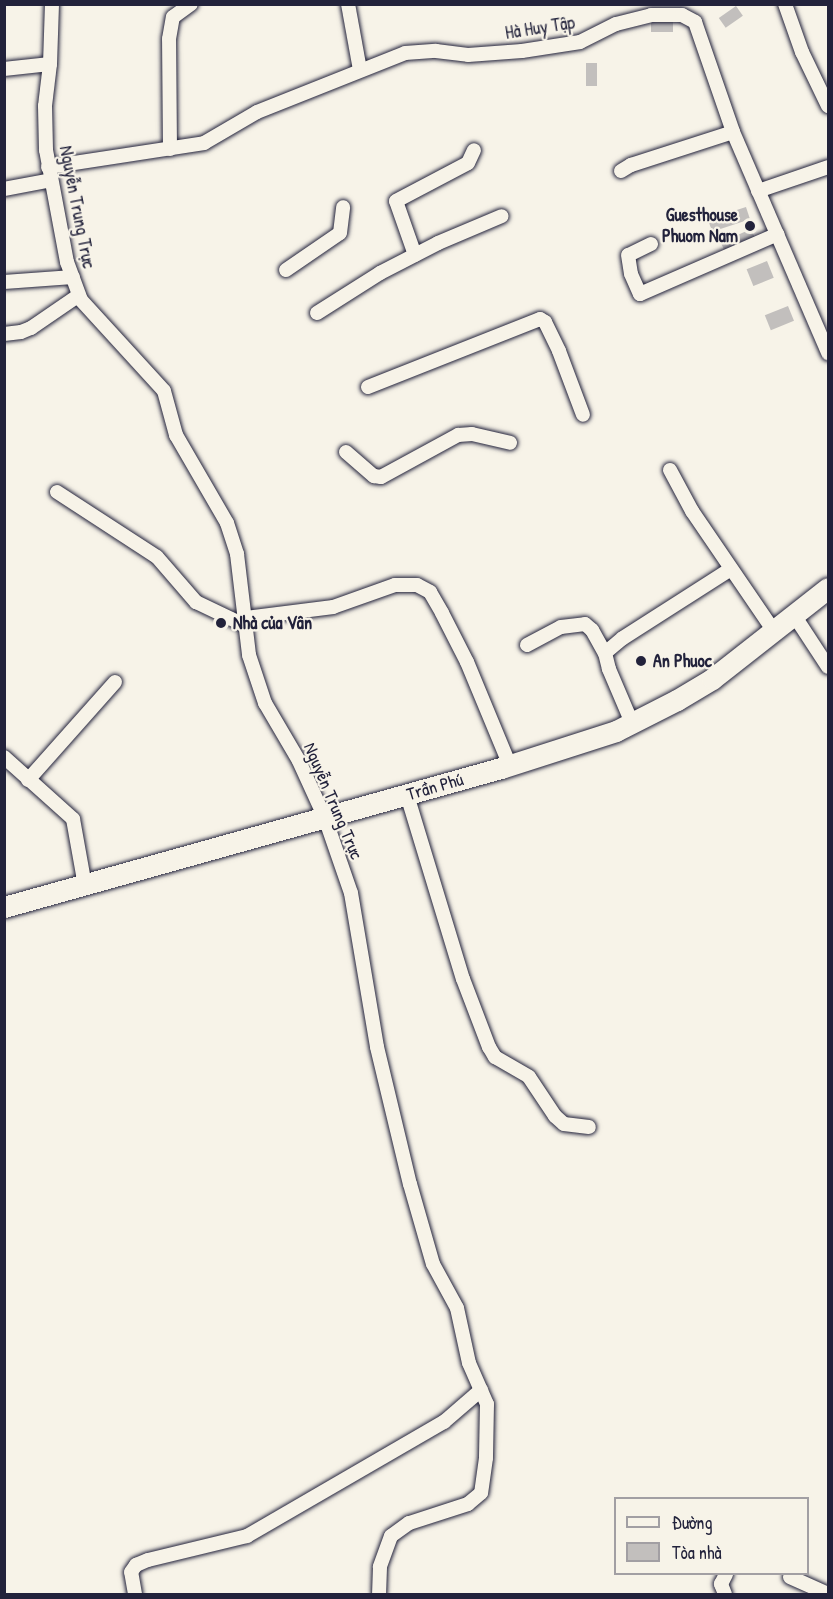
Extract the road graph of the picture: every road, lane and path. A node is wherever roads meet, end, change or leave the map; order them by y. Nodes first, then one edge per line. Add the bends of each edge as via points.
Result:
1 (52, 4) edge
2 (192, 4) edge
3 (348, 4) edge
4 (784, 4) edge
5 (50, 64) junction
6 (4, 69) edge
7 (360, 70) junction
8 (828, 106) edge
9 (733, 132) junction
10 (170, 149) junction
11 (474, 150) dead end
12 (828, 166) edge
13 (621, 171) dead end
14 (50, 174) junction
15 (4, 189) edge
16 (758, 191) junction
17 (343, 207) dead end
18 (502, 216) dead end
19 (778, 234) junction
20 (651, 244) dead end
21 (415, 255) junction
22 (286, 270) dead end
23 (72, 277) junction
24 (4, 282) edge
25 (79, 295) junction
26 (317, 312) dead end
27 (4, 334) edge
28 (828, 353) edge
29 (368, 387) dead end
30 (583, 415) dead end
31 (510, 443) dead end
32 (346, 452) dead end
33 (670, 470) dead end
34 (57, 492) dead end
35 (731, 569) junction
36 (828, 588) edge
37 (794, 615) junction
38 (246, 622) junction
39 (774, 631) junction
40 (527, 645) dead end
41 (605, 653) junction
42 (828, 667) edge
43 (115, 682) dead end
44 (632, 723) junction
45 (4, 757) edge
46 (510, 766) junction
47 (28, 780) junction
48 (407, 795) junction
49 (325, 818) junction
50 (85, 886) junction
51 (4, 907) edge
52 (589, 1127) dead end
53 (481, 1390) junction
54 (726, 1575) edge
55 (790, 1577) dead end
56 (135, 1594) edge
57 (379, 1594) edge
58 (725, 1594) edge
59 (828, 1594) edge

1 - 5 street, Nguyễn Trung Trực
2 - 10 street via 173,17 168,39
3 - 7 street
4 - 8 street
5 - 6 street
5 - 14 street, Nguyễn Trung Trực via 45,106
7 - 9 street, Hà Huy Tập via 405,53 468,55 580,42 616,24 651,15 682,15 695,22
7 - 10 street, Hà Huy Tập via 257,112 204,143
9 - 13 street
9 - 16 street, Hà Huy Tập
10 - 14 street, Hà Huy Tập
11 - 21 street via 468,163 396,201
12 - 16 street
14 - 15 street, Hà Huy Tập
14 - 23 street, Nguyễn Trung Trực
16 - 19 street, Hà Huy Tập
17 - 22 street via 340,233
18 - 21 street
19 - 20 street via 640,294 628,255
19 - 28 street, Hà Huy Tập
21 - 26 street
23 - 24 street
23 - 25 street, Nguyễn Trung Trực
25 - 27 street via 31,328
25 - 38 street, Nguyễn Trung Trực via 101,325 164,391 176,435 227,524 237,554
29 - 30 street via 540,320 545,322 559,351
31 - 32 street via 472,434 458,435 381,477 374,476
33 - 35 street
34 - 38 street via 157,557 196,602
35 - 39 street
35 - 41 street via 622,638
36 - 37 highway, Trần Phú
37 - 39 highway, Trần Phú
37 - 42 street
38 - 46 street via 333,606 395,585 417,585 430,592 467,662
38 - 49 street, Nguyễn Trung Trực via 249,655 265,703 299,761
39 - 44 highway, Trần Phú via 712,679
40 - 41 street via 561,627 585,624
41 - 44 street
43 - 47 street
44 - 46 highway, Trần Phú
45 - 47 street
46 - 48 highway, Trần Phú
47 - 50 street via 73,819
48 - 49 highway, Trần Phú
48 - 52 street via 463,979 489,1047 495,1057 529,1077 564,1124
49 - 50 highway, Trần Phú
49 - 53 street, Nguyễn Trung Trực via 351,892 377,1047 410,1184 433,1264 457,1308 469,1363
50 - 51 highway, Trần Phú
53 - 56 street via 444,1422 247,1536 136,1566 131,1572
53 - 57 street, Nguyễn Trung Trực via 487,1404 481,1493 468,1504 409,1523 392,1536 380,1567
54 - 58 street via 721,1584
55 - 59 street

